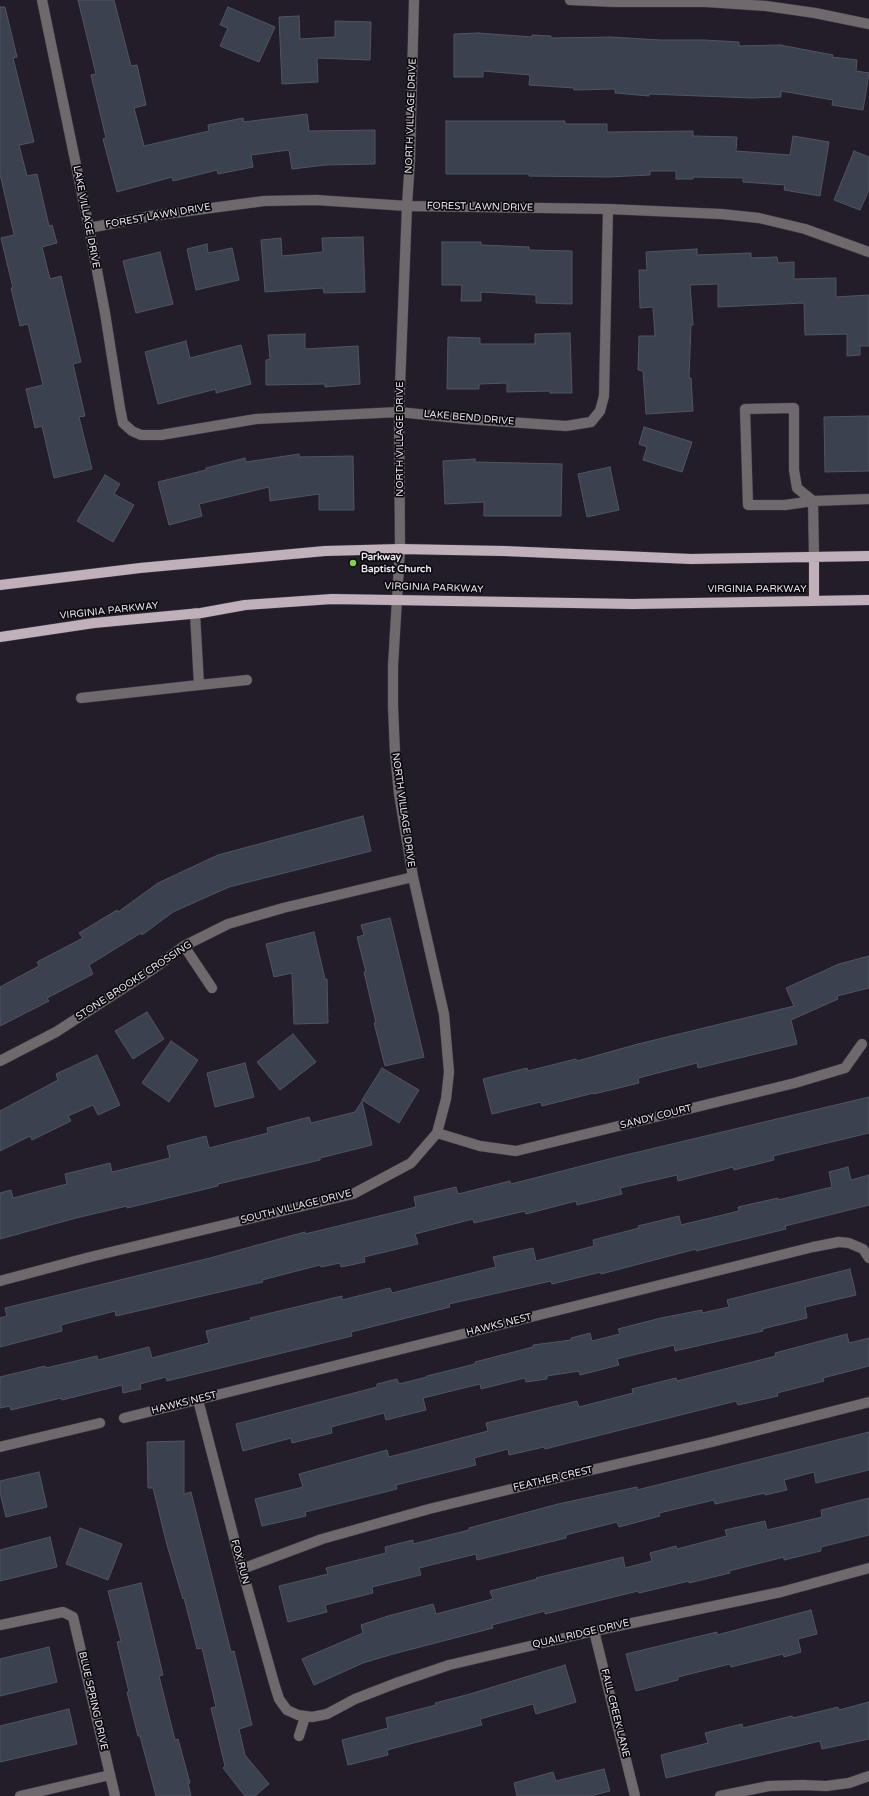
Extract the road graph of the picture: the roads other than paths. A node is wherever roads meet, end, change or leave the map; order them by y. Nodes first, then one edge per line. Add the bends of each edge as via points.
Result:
1 (42, 0) edge
2 (414, 0) edge
3 (570, 0) edge
4 (869, 24) edge
5 (407, 206) junction
6 (608, 208) junction
7 (89, 228) junction
8 (869, 252) edge
9 (399, 412) junction
10 (132, 431) joint
11 (869, 499) edge
12 (813, 501) junction
13 (400, 549) junction
14 (869, 556) edge
15 (814, 557) junction
16 (0, 585) edge
17 (397, 599) junction
18 (869, 600) edge
19 (814, 601) junction
20 (195, 613) junction
21 (0, 637) edge
22 (247, 680) dead end
23 (199, 686) junction
24 (81, 698) dead end
25 (413, 878) junction
26 (184, 946) junction
27 (212, 988) dead end
28 (862, 1044) dead end
29 (0, 1061) edge
30 (437, 1133) junction
31 (869, 1258) edge
32 (0, 1281) edge
33 (198, 1400) junction
34 (869, 1402) edge
35 (124, 1418) dead end
36 (100, 1424) dead end
37 (0, 1447) edge
38 (869, 1568) edge
39 (242, 1569) junction
40 (0, 1625) edge
41 (594, 1631) junction
42 (302, 1716) junction
43 (299, 1736) dead end
44 (110, 1775) junction
45 (869, 1776) edge
46 (20, 1796) edge
47 (115, 1796) edge
48 (635, 1796) edge
49 (720, 1796) edge

1 - 7 street, LAKE VILLAGE DRIVE
2 - 5 street, NORTH VILLAGE DRIVE
3 - 4 street via 706,2 766,6
5 - 6 street, FOREST LAWN DRIVE
5 - 7 street, FOREST LAWN DRIVE via 316,200 264,201 151,216
5 - 9 street, NORTH VILLAGE DRIVE
6 - 8 street, FOREST LAWN DRIVE via 759,218 805,229
6 - 9 street, LAKE BEND DRIVE via 604,396 600,411 591,422 566,426
7 - 10 street, LAKE VILLAGE DRIVE via 123,423
9 - 10 street, LAKE BEND DRIVE via 256,419 161,435 141,435
9 - 13 street, NORTH VILLAGE DRIVE
11 - 12 street
12 - 12 street via 785,505 748,504 745,409 794,408 794,470 797,488
12 - 15 street
13 - 15 main road via 691,559
13 - 16 main road via 325,551 140,568
13 - 17 street, NORTH VILLAGE DRIVE
14 - 15 main road
15 - 19 main road
17 - 19 main road, VIRGINIA PARKWAY via 542,603
17 - 20 main road, VIRGINIA PARKWAY via 298,600
17 - 25 street, NORTH VILLAGE DRIVE via 393,666 395,753
18 - 19 main road, VIRGINIA PARKWAY
20 - 21 main road, VIRGINIA PARKWAY via 94,623
20 - 23 street
22 - 23 street
23 - 24 street
25 - 26 street, STONE BROOKE CROSSING via 283,908 228,924
25 - 30 street, SOUTH VILLAGE DRIVE via 444,1014 449,1072 446,1099
26 - 27 street
26 - 29 street, STONE BROOKE CROSSING via 56,1032
28 - 30 street, SANDY COURT via 845,1068 795,1083 516,1151 480,1146
30 - 32 street, SOUTH VILLAGE DRIVE via 411,1163 353,1194
31 - 33 street, HAWKS NEST via 863,1249 849,1243 839,1242 813,1247
33 - 35 street, HAWKS NEST
33 - 39 street, FOX RUN
34 - 39 street, FEATHER CREST via 429,1509 322,1539
36 - 37 street
38 - 41 street, QUAIL RIDGE DRIVE via 781,1592
39 - 42 street, FOX RUN via 279,1699 287,1710
40 - 44 street, BLUE SPRING DRIVE via 63,1612 73,1617
41 - 42 street, QUAIL RIDGE DRIVE via 449,1665 362,1696 328,1714
41 - 48 street, FALL CREEK LANE
42 - 43 street
44 - 46 street
44 - 47 street, BLUE SPRING DRIVE
45 - 49 street via 826,1786 769,1786

